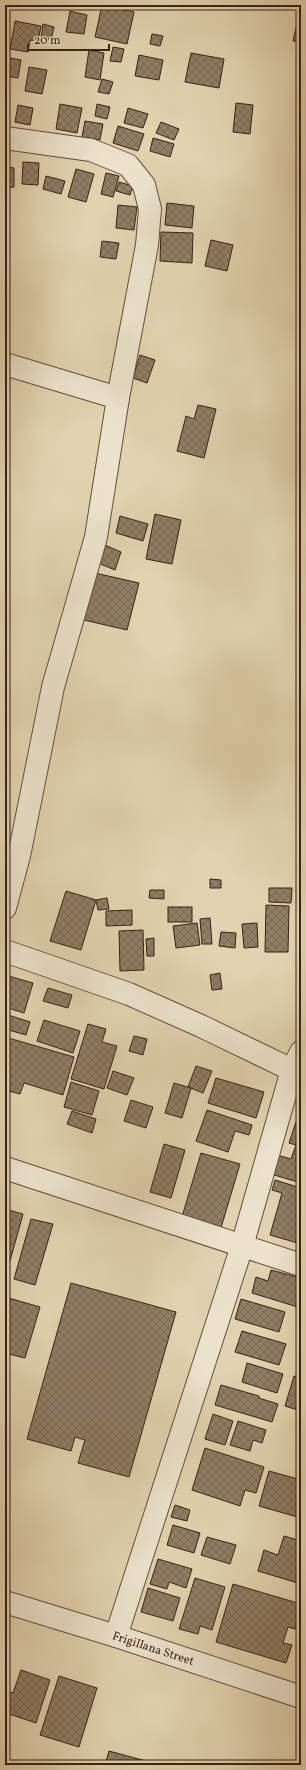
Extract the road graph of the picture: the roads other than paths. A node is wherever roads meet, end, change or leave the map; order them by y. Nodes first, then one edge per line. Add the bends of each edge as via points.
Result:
1 (5, 138) edge
2 (5, 364) edge
3 (118, 398) junction
4 (12, 854) edge
5 (5, 908) edge
6 (5, 951) edge
7 (297, 1061) edge
8 (5, 1168) edge
9 (242, 1246) junction
10 (301, 1265) edge
11 (5, 1602) edge
12 (116, 1636) junction
13 (301, 1697) edge

1 - 3 street via 91,150 128,165 144,185 150,209 147,245
2 - 3 street
3 - 4 street via 96,537 53,687
4 - 5 street
6 - 7 street via 129,994 201,1026
7 - 9 street
8 - 9 street
9 - 10 street
9 - 12 street
11 - 12 street, Frigillana Street
12 - 13 street, Frigillana Street

